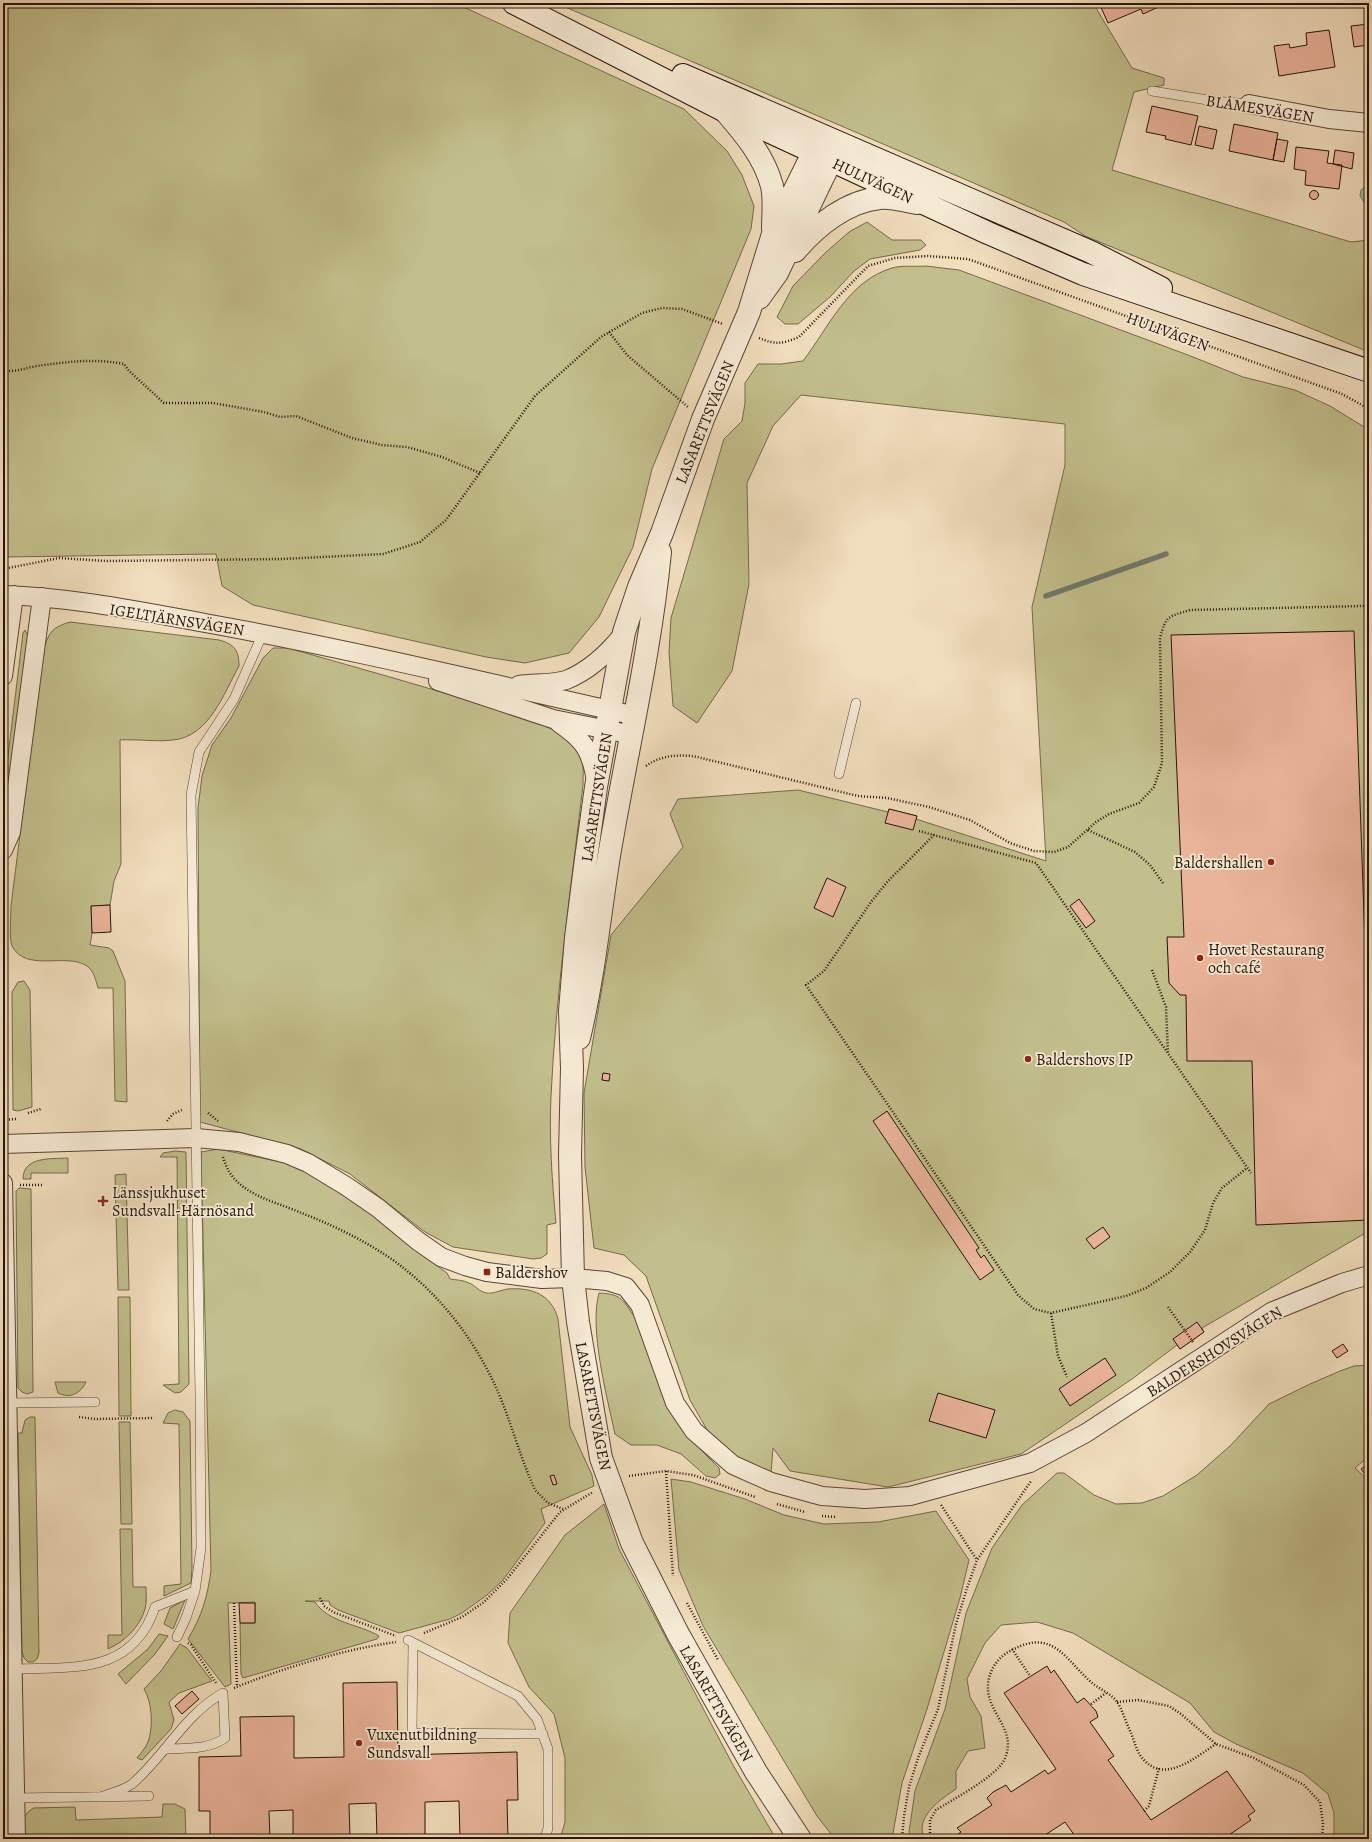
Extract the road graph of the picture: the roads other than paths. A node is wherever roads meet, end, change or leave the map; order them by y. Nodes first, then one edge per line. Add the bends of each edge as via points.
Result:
1 (514, 3) edge
2 (538, 14) junction
3 (1152, 91) dead end
4 (1249, 104) joint
5 (724, 111) junction
6 (1369, 123) edge
7 (832, 139) junction
8 (822, 157) junction
9 (925, 204) junction
10 (773, 234) junction
11 (776, 273) junction
12 (749, 312) junction
13 (1221, 320) junction
14 (1369, 371) edge
15 (662, 533) junction
16 (9, 595) edge
17 (42, 597) junction
18 (624, 632) junction
19 (262, 633) junction
20 (349, 652) junction
21 (3, 676) edge
22 (501, 686) junction
23 (856, 703) dead end
24 (554, 719) junction
25 (609, 721) junction
26 (634, 726) junction
27 (839, 774) dead end
28 (596, 787) junction
29 (3, 850) edge
30 (572, 1068) junction
31 (196, 1138) junction
32 (3, 1144) edge
33 (11, 1184) edge
34 (1369, 1275) edge
35 (573, 1278) junction
36 (95, 1402) dead end
37 (5, 1403) edge
38 (195, 1591) junction
39 (177, 1637) road end
40 (8, 1670) edge
41 (543, 1734) junction
42 (165, 1749) junction
43 (149, 1796) dead end
44 (101, 1797) junction
45 (15, 1798) junction
46 (16, 1839) edge
47 (545, 1839) edge
48 (800, 1839) edge

1 - 2 street, HULIVÄGEN
2 - 5 street, HULIVÄGEN
2 - 7 street, HULIVÄGEN
3 - 4 lane, BLÅMESVÄGEN
4 - 6 street, BLÅMESVÄGEN via 1330,119
5 - 8 street, HULIVÄGEN
5 - 10 street via 748,138 764,165 772,187
7 - 8 street, LASARETTSVÄGEN
7 - 13 street, HULIVÄGEN via 1091,252
8 - 9 street, HULIVÄGEN
8 - 10 street, LASARETTSVÄGEN
8 - 11 street, LASARETTSVÄGEN
9 - 11 street via 882,198 862,202 834,216 807,237
9 - 13 street, HULIVÄGEN via 1083,274
10 - 12 street, LASARETTSVÄGEN
11 - 12 street, LASARETTSVÄGEN
12 - 15 street, LASARETTSVÄGEN via 703,419
13 - 14 street, HULIVÄGEN
15 - 18 street, LASARETTSVÄGEN via 638,586
15 - 26 street, LASARETTSVÄGEN via 657,584
16 - 17 street, IGELTJÄRNSVÄGEN
16 - 21 street
17 - 19 street, IGELTJÄRNSVÄGEN
17 - 29 street via 11,832
18 - 22 street, IGELTJÄRNSVÄGEN via 610,652 566,680
18 - 25 street, LASARETTSVÄGEN
19 - 20 street, IGELTJÄRNSVÄGEN
19 - 31 lane via 234,699 199,752 193,775 191,795
20 - 22 street, IGELTJÄRNSVÄGEN
20 - 24 street, IGELTJÄRNSVÄGEN
22 - 25 street, IGELTJÄRNSVÄGEN
23 - 27 lane
24 - 25 street, IGELTJÄRNSVÄGEN
24 - 28 street, IGELTJÄRNSVÄGEN via 577,736 587,749 593,764
25 - 26 street, IGELTJÄRNSVÄGEN
25 - 28 street, LASARETTSVÄGEN
26 - 30 street, LASARETTSVÄGEN via 608,862 598,941
28 - 30 street, LASARETTSVÄGEN via 576,938 570,1011
30 - 35 street, LASARETTSVÄGEN via 570,1155
31 - 32 street, BALDERSHOVSVÄGEN
31 - 35 street, BALDERSHOVSVÄGEN via 239,1142 287,1154 308,1163 346,1186 442,1257 465,1266 487,1272 542,1279
31 - 38 lane via 201,1548
33 - 37 street
34 - 35 street, BALDERSHOVSVÄGEN via 1342,1283 1271,1312 1086,1433 1030,1463 910,1496 865,1499 822,1496 771,1482 732,1465 694,1431 675,1403 640,1305 626,1287 607,1281
35 - 48 street, LASARETTSVÄGEN via 579,1330 601,1458 632,1543 678,1634 756,1772
36 - 37 lane
37 - 40 street
38 - 39 lane
38 - 40 lane via 154,1607 151,1618 134,1645 116,1658 98,1664
40 - 45 street
41 - 41 lane via 537,1719 518,1696 411,1641 412,1733
41 - 47 lane via 548,1749 548,1828
42 - 42 lane via 202,1747 216,1744 225,1738 223,1693 185,1723
42 - 44 lane via 131,1785
43 - 44 lane
44 - 45 lane
45 - 46 street

